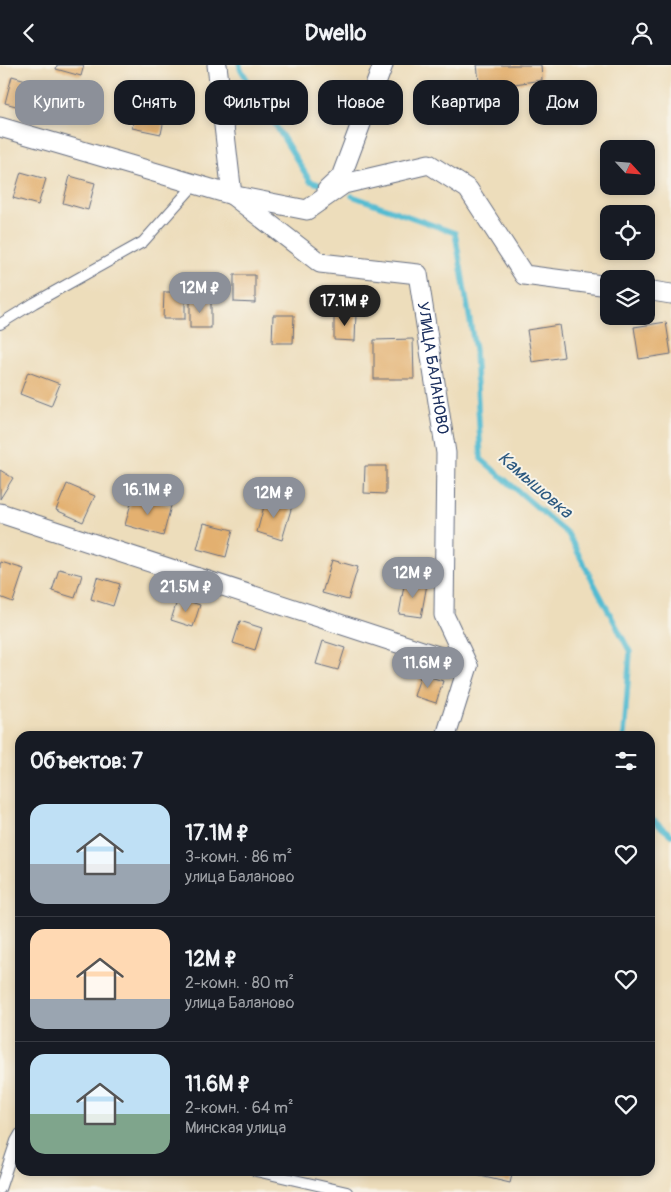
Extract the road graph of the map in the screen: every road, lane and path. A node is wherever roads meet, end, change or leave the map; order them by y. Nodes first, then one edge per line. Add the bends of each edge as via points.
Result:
1 (218, 65) edge
2 (383, 65) edge
3 (0, 127) edge
4 (194, 184) junction
5 (232, 195) junction
6 (307, 209) junction
7 (600, 285) edge
8 (655, 291) edge
9 (671, 294) edge
10 (0, 325) edge
11 (0, 513) edge
12 (468, 666) junction
13 (448, 731) edge
14 (15, 1144) edge
15 (278, 1176) edge
16 (0, 1189) edge
17 (347, 1192) edge

1 - 5 street
2 - 6 street via 341,177
3 - 4 street, УЛИЦА БАЛАНОВО
4 - 5 street, УЛИЦА БАЛАНОВО
4 - 10 lane via 143,242
5 - 6 street, УЛИЦА БАЛАНОВО
5 - 12 street, УЛИЦА БАЛАНОВО via 320,263 418,274 446,453 444,615
6 - 7 street via 344,184 429,164 468,189 524,275
8 - 9 street
11 - 12 street
12 - 13 street
14 - 16 lane
15 - 17 lane

